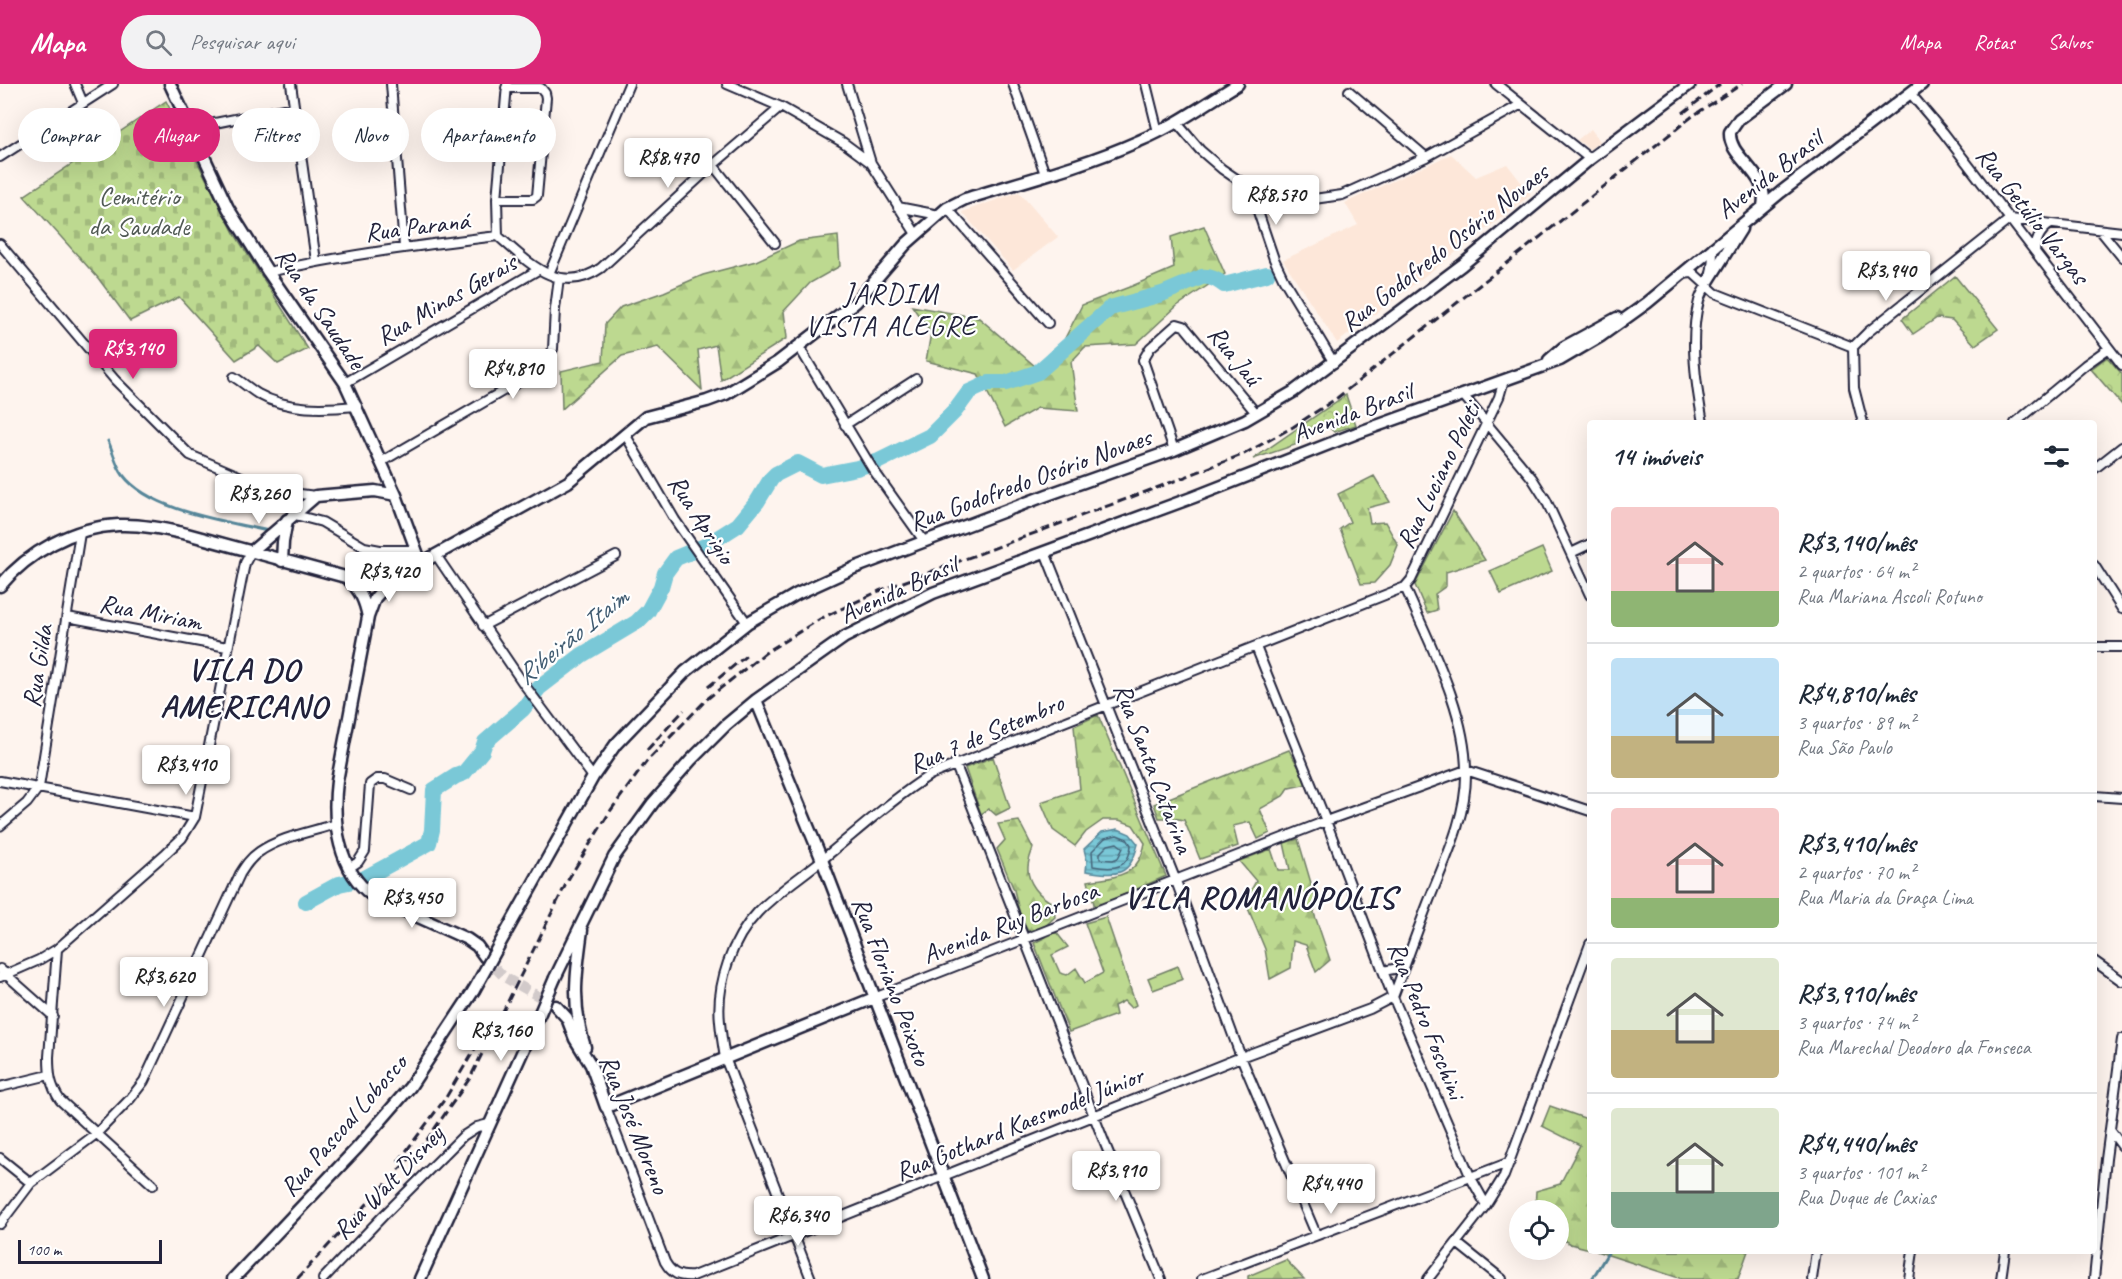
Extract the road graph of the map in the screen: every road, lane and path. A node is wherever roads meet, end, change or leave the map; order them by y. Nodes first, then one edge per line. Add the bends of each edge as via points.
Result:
1 (75, 84) edge
2 (113, 84) edge
3 (170, 84) edge
4 (291, 84) edge
5 (391, 84) edge
6 (629, 84) edge
7 (727, 84) edge
8 (847, 84) edge
9 (1013, 84) edge
10 (1146, 84) edge
11 (1238, 84) edge
12 (1496, 84) edge
13 (1690, 84) edge
14 (1786, 84) edge
15 (1922, 84) edge
16 (507, 86) edge
17 (1349, 92) dead end
18 (1910, 93) junction
19 (83, 103) junction
20 (1520, 105) junction
21 (294, 107) junction
22 (781, 107) junction
23 (181, 108) edge
24 (220, 122) edge
25 (1177, 123) junction
26 (1158, 132) junction
27 (0, 157) edge
28 (1426, 157) junction
29 (1590, 159) junction
30 (206, 162) edge
31 (871, 163) junction
32 (713, 165) junction
33 (1045, 174) junction
34 (1764, 187) junction
35 (1250, 188) junction
36 (1781, 192) junction
37 (497, 199) junction
38 (1763, 206) junction
39 (898, 207) junction
40 (943, 212) junction
41 (2010, 219) junction
42 (1746, 221) junction
43 (2051, 224) junction
44 (2100, 230) junction
45 (2122, 232) edge
46 (916, 234) junction
47 (498, 236) junction
48 (775, 243) dead end
49 (0, 244) edge
50 (404, 247) junction
51 (1713, 247) junction
52 (2035, 251) junction
53 (2122, 257) edge
54 (316, 261) junction
55 (538, 270) junction
56 (268, 272) junction
57 (549, 274) junction
58 (1681, 274) junction
59 (559, 278) junction
60 (1707, 283) junction
61 (1048, 323) dead end
62 (799, 347) junction
63 (1853, 347) junction
64 (2109, 348) junction
65 (1334, 363) junction
66 (2122, 365) edge
67 (234, 377) dead end
68 (916, 379) dead end
69 (1504, 380) junction
70 (345, 382) junction
71 (1463, 395) junction
72 (357, 406) junction
73 (1256, 413) junction
74 (1703, 420) edge
75 (1862, 420) edge
76 (2019, 420) edge
77 (1485, 423) junction
78 (845, 426) junction
79 (625, 434) junction
80 (2122, 447) edge
81 (1174, 450) junction
82 (381, 462) junction
83 (2097, 467) edge
84 (387, 476) junction
85 (375, 491) junction
86 (284, 492) junction
87 (396, 495) junction
88 (316, 496) junction
89 (291, 516) junction
90 (80, 532) junction
91 (924, 541) junction
92 (1587, 546) edge
93 (417, 550) junction
94 (250, 552) junction
95 (1046, 552) junction
96 (1571, 554) junction
97 (436, 555) junction
98 (616, 556) dead end
99 (282, 561) junction
100 (421, 563) junction
101 (2097, 570) edge
102 (346, 578) junction
103 (394, 578) junction
104 (0, 586) edge
105 (1405, 587) junction
106 (1587, 589) edge
107 (2122, 609) edge
108 (67, 617) junction
109 (368, 617) junction
110 (747, 623) junction
111 (483, 626) junction
112 (1256, 646) junction
113 (2097, 646) edge
114 (2122, 647) edge
115 (227, 648) junction
116 (756, 700) junction
117 (1107, 704) junction
118 (956, 763) junction
119 (1466, 770) junction
120 (593, 777) junction
121 (0, 781) edge
122 (39, 788) junction
123 (411, 789) dead end
124 (2097, 796) edge
125 (2122, 798) edge
126 (1587, 810) edge
127 (195, 818) junction
128 (1326, 821) junction
129 (336, 824) junction
130 (0, 826) edge
131 (822, 860) junction
132 (350, 870) junction
133 (1176, 881) junction
134 (584, 918) junction
135 (1026, 940) junction
136 (57, 949) junction
137 (1587, 952) edge
138 (485, 957) tunnel mouth
139 (1406, 962) junction
140 (2097, 964) edge
141 (0, 969) edge
142 (1383, 971) junction
143 (3, 976) edge
144 (2122, 981) edge
145 (474, 990) joint
146 (1393, 997) junction
147 (874, 999) junction
148 (556, 1006) tunnel mouth
149 (53, 1016) junction
150 (2122, 1039) edge
151 (1241, 1057) junction
152 (725, 1058) junction
153 (591, 1065) junction
154 (49, 1075) junction
155 (0, 1087) edge
156 (606, 1107) junction
157 (1094, 1115) junction
158 (489, 1124) junction
159 (2110, 1130) junction
160 (96, 1134) junction
161 (2122, 1146) edge
162 (0, 1158) edge
163 (1510, 1162) junction
164 (943, 1177) junction
165 (1471, 1178) junction
166 (32, 1183) junction
167 (153, 1185) dead end
168 (1486, 1205) junction
169 (0, 1224) edge
170 (1316, 1234) junction
171 (794, 1235) junction
172 (1457, 1243) junction
173 (2097, 1251) edge
174 (1816, 1254) edge
175 (1913, 1254) edge
176 (2005, 1254) edge
177 (2097, 1254) edge
178 (665, 1262) joint
179 (233, 1279) edge
180 (323, 1279) edge
181 (420, 1279) edge
182 (811, 1279) edge
183 (983, 1279) edge
184 (1161, 1279) edge
185 (1202, 1279) edge
186 (1428, 1279) edge
187 (1502, 1279) edge
188 (1812, 1279) edge
189 (1909, 1279) edge
190 (2001, 1279) edge
191 (2094, 1279) edge

1 - 19 street
2 - 19 street
3 - 23 main road, Rua da Saudade
4 - 21 street
5 - 50 street
6 - 57 street
7 - 22 street
8 - 31 street
9 - 33 street
10 - 26 street
11 - 25 main road
12 - 20 street
13 - 29 main road, Rua Godofredo Osório Novaes
14 - 34 main road via 1739,119 1730,132 1731,143
15 - 18 main road, Avenida Brasil
16 - 37 street
16 - 37 street via 541,88 546,98 537,196
17 - 28 street
18 - 36 main road, Avenida Brasil
18 - 41 street, Rua Getúlio Vargas
19 - 27 street
20 - 28 street
20 - 29 street
21 - 24 street
21 - 54 street
22 - 31 street
22 - 32 street
25 - 26 main road
25 - 35 street via 1200,150
26 - 33 main road
28 - 35 street via 1342,195 1288,198
29 - 65 main road, Rua Godofredo Osório Novaes via 1462,265
30 - 56 main road, Rua da Saudade via 228,208
31 - 39 street
32 - 48 street
32 - 59 street via 589,277
33 - 40 main road via 965,199
34 - 36 main road
34 - 38 main road
35 - 65 street via 1284,280
36 - 38 main road, Avenida Brasil
37 - 47 street
38 - 42 main road, Avenida Brasil
39 - 40 street
39 - 46 street
40 - 46 main road
40 - 61 street
41 - 43 street
41 - 52 street, Rua Getúlio Vargas
41 - 63 street
42 - 51 main road, Avenida Brasil
42 - 60 main road
43 - 44 street
43 - 52 street via 2041,232
44 - 45 street
44 - 53 street
46 - 62 main road via 856,302
47 - 50 street, Rua Paraná
47 - 55 street, Rua Paraná
49 - 86 street via 115,380 190,455
50 - 54 street, Rua Paraná
51 - 58 main road, Avenida Brasil
51 - 60 street
52 - 64 street, Rua Getúlio Vargas
54 - 56 street, Rua Paraná
55 - 57 street, Rua Paraná
55 - 70 street, Rua Minas Gerais
56 - 70 main road, Rua da Saudade
57 - 59 street, Rua Paraná
58 - 60 street via 1693,273
58 - 69 main road, Avenida Brasil via 1647,303 1564,347 1546,364
59 - 82 street via 553,348 545,364
60 - 63 street via 1714,293
60 - 74 street via 1699,301 1695,334 1696,378
62 - 78 street
62 - 79 main road via 726,394 651,414
63 - 75 street via 1854,388
64 - 66 street, Rua Getúlio Vargas
64 - 76 street
65 - 73 main road, Rua Godofredo Osório Novaes
67 - 72 street via 277,402 304,408
68 - 78 street
69 - 71 main road, Avenida Brasil
69 - 77 street, Rua Luciano Poleti
70 - 72 main road, Rua da Saudade
71 - 77 street
71 - 95 main road, Avenida Brasil
72 - 82 main road, Rua da Saudade
73 - 81 main road, Rua Godofredo Osório Novaes
73 - 81 street, Rua Jaú via 1182,324 1173,326 1143,360
77 - 96 street via 1532,478
77 - 105 street, Rua Luciano Poleti
78 - 91 street
79 - 97 main road via 568,482
79 - 110 street, Rua Aprigio via 692,545
80 - 83 street
81 - 91 main road, Rua Godofredo Osório Novaes
82 - 84 main road, Rua da Saudade
84 - 85 main road
84 - 87 main road, Rua da Saudade
85 - 87 main road
85 - 88 main road
86 - 88 street
86 - 89 street via 290,500
87 - 93 main road, Rua da Saudade
88 - 89 main road
89 - 93 street via 322,522 364,547
89 - 94 main road
89 - 99 main road
90 - 94 main road via 117,525 159,528
90 - 104 main road via 38,552
90 - 108 street, Rua Gilda
91 - 110 main road, Rua Godofredo Osório Novaes via 797,594
92 - 96 street
93 - 100 main road, Rua da Saudade
94 - 99 main road
94 - 115 street
95 - 116 main road, Avenida Brasil via 933,593 845,637
95 - 117 street, Rua Santa Catarina
96 - 106 street
97 - 100 main road
97 - 111 street
98 - 111 street
99 - 102 main road
100 - 103 main road
101 - 107 street
102 - 103 main road via 372,583
102 - 109 main road via 364,600
103 - 109 main road via 375,598
105 - 112 street, Rua 7 de Setembro
105 - 119 street via 1450,694
108 - 115 street, Rua Miriam
108 - 122 street, Rua Gilda
109 - 129 main road via 339,762
110 - 120 main road, Rua Godofredo Osório Novaes via 659,697 616,744
111 - 120 street
112 - 117 street, Rua 7 de Setembro
112 - 128 street, Rua Pedro Foschini
113 - 114 street
115 - 127 street
116 - 131 main road, Rua Floriano Peixoto
116 - 134 main road, Avenida Brasil via 726,725 653,803 614,857
117 - 118 street, Rua 7 de Setembro
117 - 133 street, Rua Santa Catarina
118 - 131 street, Rua 7 de Setembro via 908,789
118 - 135 street
119 - 126 street
119 - 128 street, Avenida Ruy Barbosa
119 - 139 street via 1464,796 1453,836
120 - 145 main road, Rua Godofredo Osório Novaes, bridge
121 - 122 street
122 - 127 street
122 - 130 street
123 - 132 street via 378,778 370,784 365,851
124 - 125 street
127 - 136 street via 182,838
128 - 133 street, Avenida Ruy Barbosa
128 - 142 street, Rua Pedro Foschini
129 - 132 main road
129 - 160 street via 274,844 248,861 144,1081
131 - 147 main road, Rua Floriano Peixoto
131 - 152 street, Rua 7 de Setembro via 757,913 729,959 719,1020
132 - 138 main road via 358,884 374,897 467,939
133 - 135 street, Avenida Ruy Barbosa
133 - 151 street, Rua Santa Catarina
134 - 153 main road via 576,1010
134 - 158 main road, Avenida Brasil, bridge
135 - 147 street, Avenida Ruy Barbosa
135 - 157 street
136 - 143 street
136 - 149 street
137 - 163 street
139 - 142 street via 1399,968
139 - 146 street
140 - 144 street
141 - 143 street
142 - 146 street, Rua Pedro Foschini
143 - 149 street
145 - 179 main road, Rua Pascoal Lobosco via 410,1087
146 - 151 street, Rua Gothard Kaesmodel Júnior
146 - 165 street, Rua Pedro Foschini
147 - 152 main road, Avenida Ruy Barbosa
147 - 164 main road, Rua Floriano Peixoto
148 - 153 main road, Rua José Moreno via 567,1018 574,1039
149 - 154 street
150 - 159 street
151 - 157 street, Rua Gothard Kaesmodel Júnior
151 - 170 street, Rua Santa Catarina
152 - 156 main road, Avenida Ruy Barbosa
152 - 171 street, Rua 7 de Setembro
153 - 156 main road, Rua José Moreno
154 - 155 street
154 - 160 street via 60,1100
156 - 178 street, Rua José Moreno
157 - 164 street, Rua Gothard Kaesmodel Júnior
157 - 184 street
158 - 180 street, Rua Walt Disney via 462,1136
158 - 181 main road, Avenida Brasil
159 - 161 street
159 - 173 street
160 - 166 street
160 - 167 street
162 - 166 street
163 - 165 street
163 - 168 street
164 - 171 street, Rua Gothard Kaesmodel Júnior
164 - 183 main road, Rua Floriano Peixoto
165 - 168 street, Rua Pedro Foschini
165 - 170 street
166 - 169 street
168 - 172 street
170 - 185 street
171 - 178 street, Rua Gothard Kaesmodel Júnior via 693,1276 671,1272
171 - 182 street, Rua 7 de Setembro
172 - 186 street
172 - 187 street
174 - 188 street
175 - 189 street
176 - 190 street
177 - 191 street

